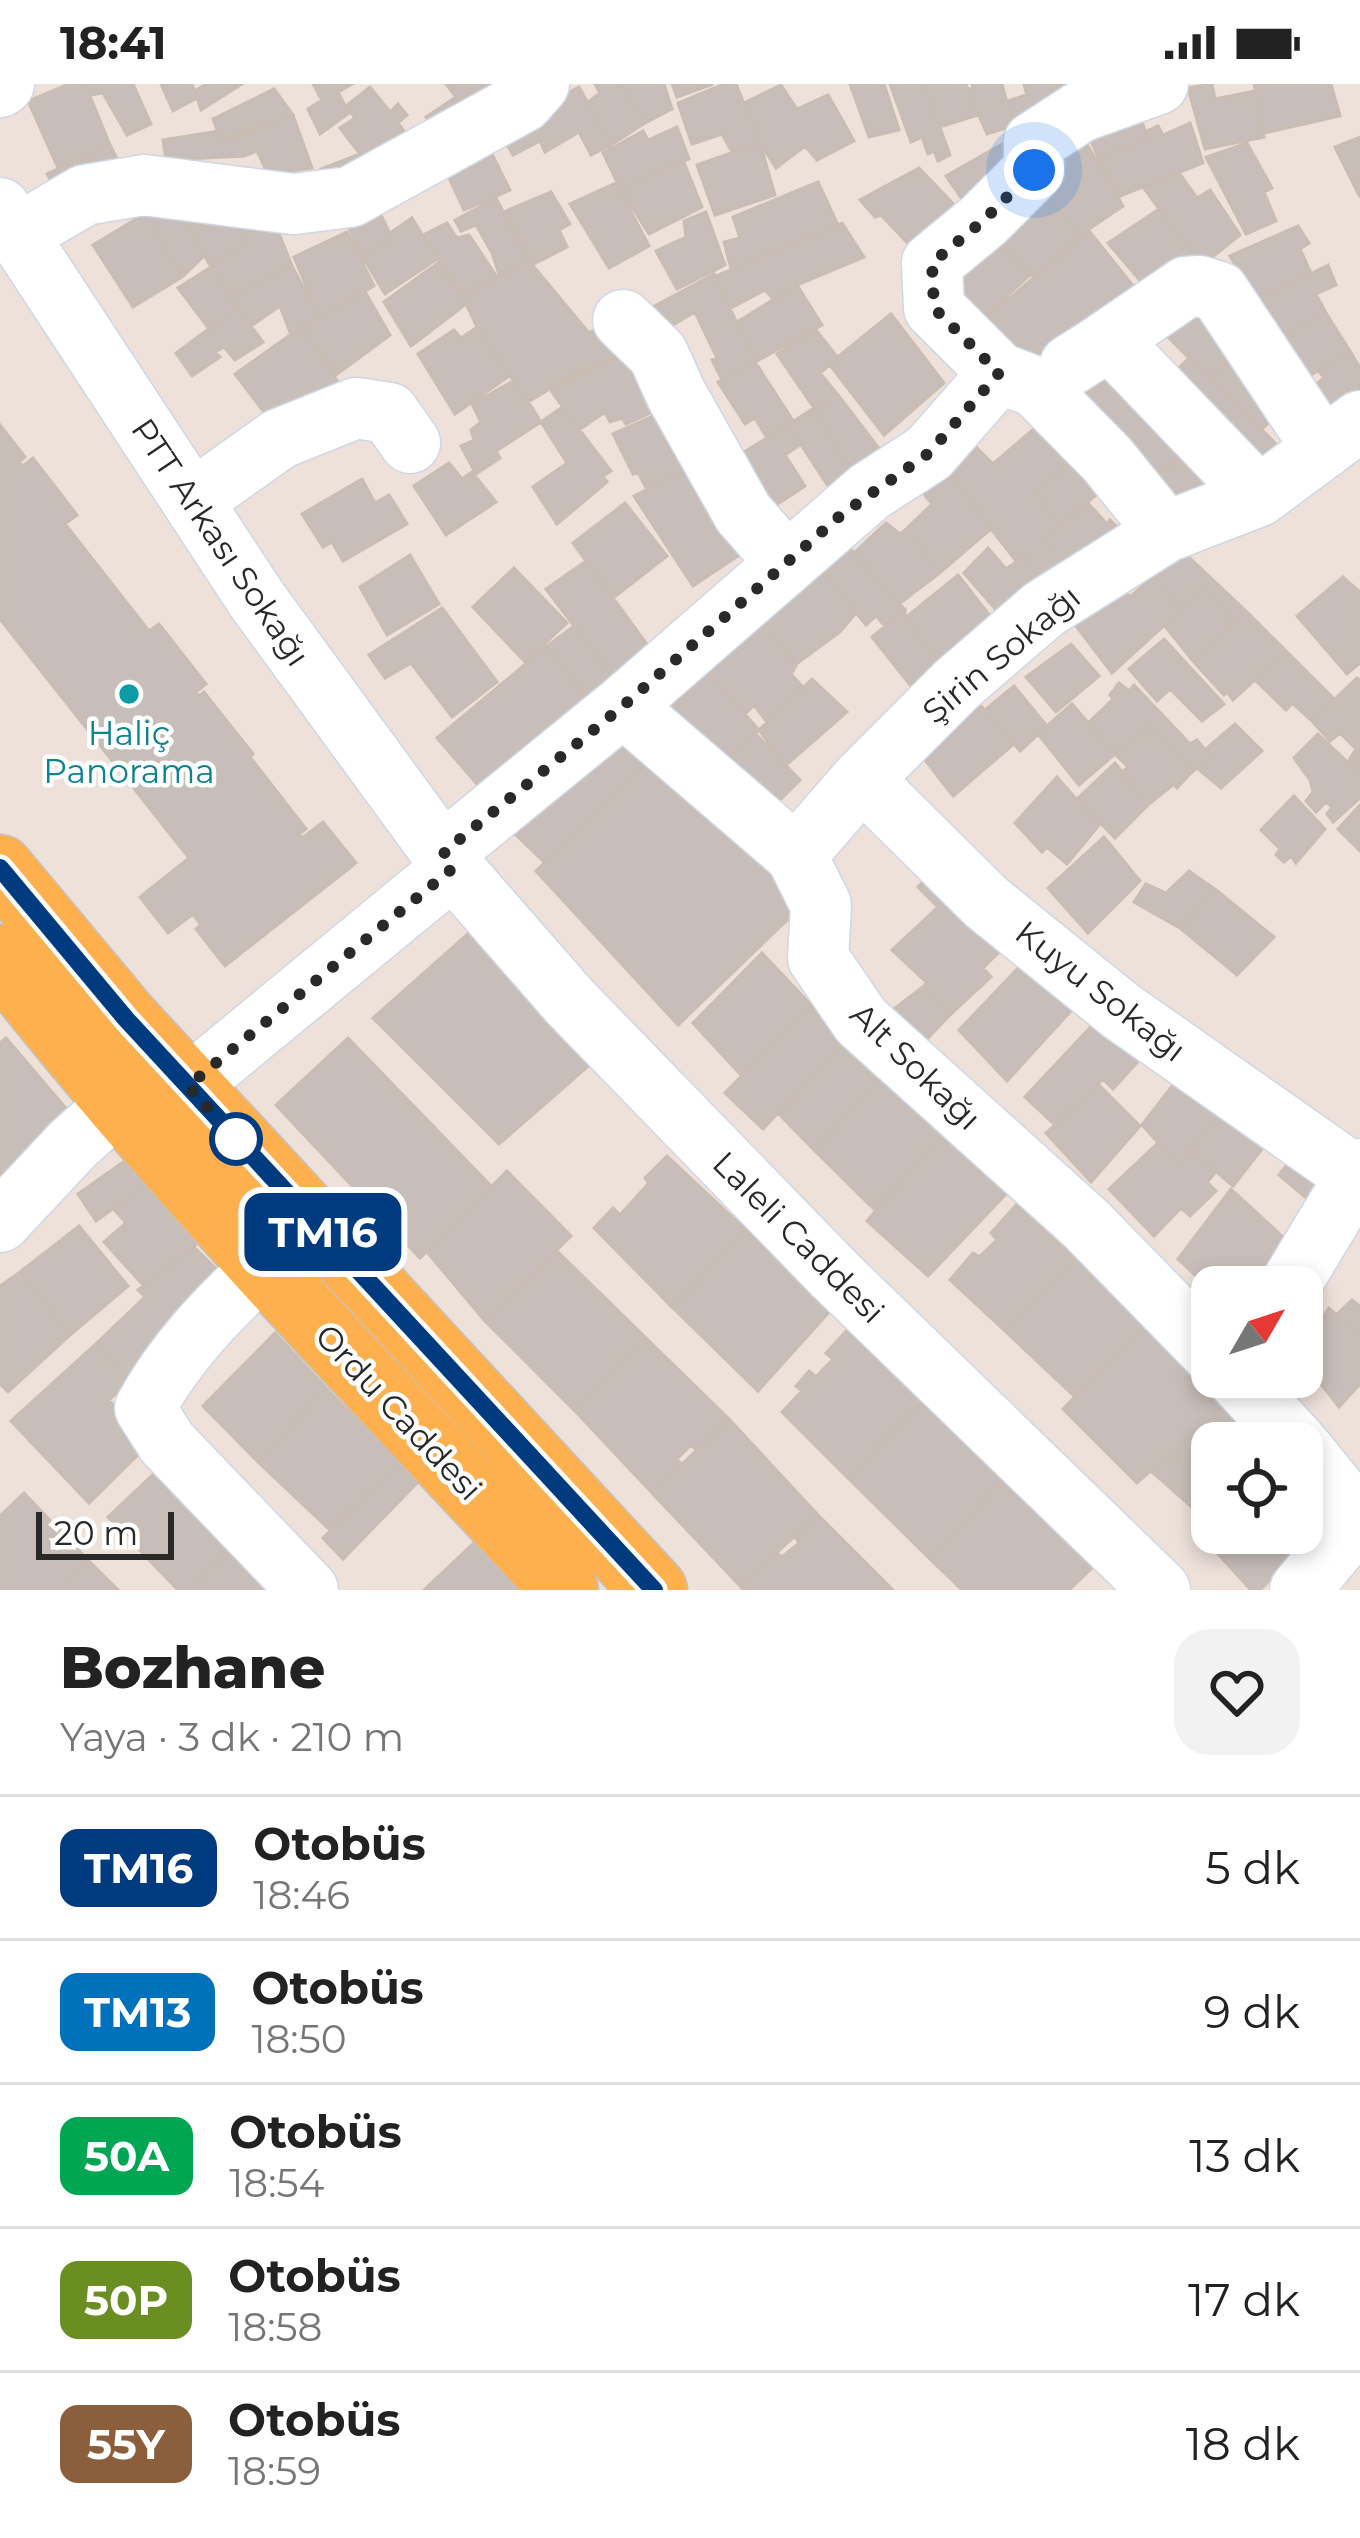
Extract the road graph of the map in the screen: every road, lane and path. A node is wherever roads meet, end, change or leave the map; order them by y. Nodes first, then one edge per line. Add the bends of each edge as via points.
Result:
1 (538, 84) edge
2 (1158, 84) edge
3 (8, 222) edge
4 (622, 320) dead end
5 (1097, 348) junction
6 (1017, 380) junction
7 (1341, 435) edge
8 (410, 443) dead end
9 (1259, 496) junction
10 (192, 501) junction
11 (1166, 532) junction
12 (785, 561) junction
13 (623, 706) junction
14 (862, 779) junction
15 (796, 855) junction
16 (449, 860) junction
17 (0, 868) edge
18 (0, 958) edge
19 (188, 1086) junction
20 (121, 1101) junction
21 (1358, 1174) edge
22 (1, 1220) edge
23 (1302, 1266) edge
24 (263, 1267) junction
25 (1191, 1332) edge
26 (1255, 1398) edge
27 (1278, 1422) edge
28 (1323, 1474) edge
29 (308, 1590) edge
30 (566, 1590) edge
31 (654, 1590) edge
32 (1160, 1590) edge
33 (1300, 1590) edge

1 - 3 street via 523,102 350,197 294,204 144,185
2 - 6 street via 1080,112 1034,142 1034,170 932,263 934,308
3 - 10 street, PTT Arkası Sokağı
4 - 12 street via 658,354 743,513
5 - 6 street
5 - 7 street via 1186,287 1219,292
5 - 9 street via 1117,348
6 - 11 street via 1108,459
6 - 12 street
7 - 9 street, Şirin Sokağı
8 - 10 street via 389,412 356,408 279,439
9 - 11 street, Şirin Sokağı
10 - 16 street, PTT Arkası Sokağı
11 - 14 street, Şirin Sokağı via 1044,609
12 - 13 street
13 - 15 street, Alt Sokağı
13 - 16 street
14 - 15 street, Şirin Sokağı
14 - 21 street, Kuyu Sokağı via 986,902 1121,1011
15 - 25 street, Alt Sokağı via 820,905 818,958 861,1021 1086,1224
16 - 19 street
16 - 32 street, Laleli Caddesi via 570,1002 835,1275
17 - 19 main road, Ordu Caddesi
18 - 20 main road, Ordu Caddesi
19 - 31 main road, Ordu Caddesi
20 - 22 street
20 - 24 main road, Ordu Caddesi
21 - 23 street
24 - 29 street via 163,1373 145,1408 179,1456
24 - 30 main road, Ordu Caddesi
26 - 27 street
28 - 33 street via 1336,1490 1347,1533

